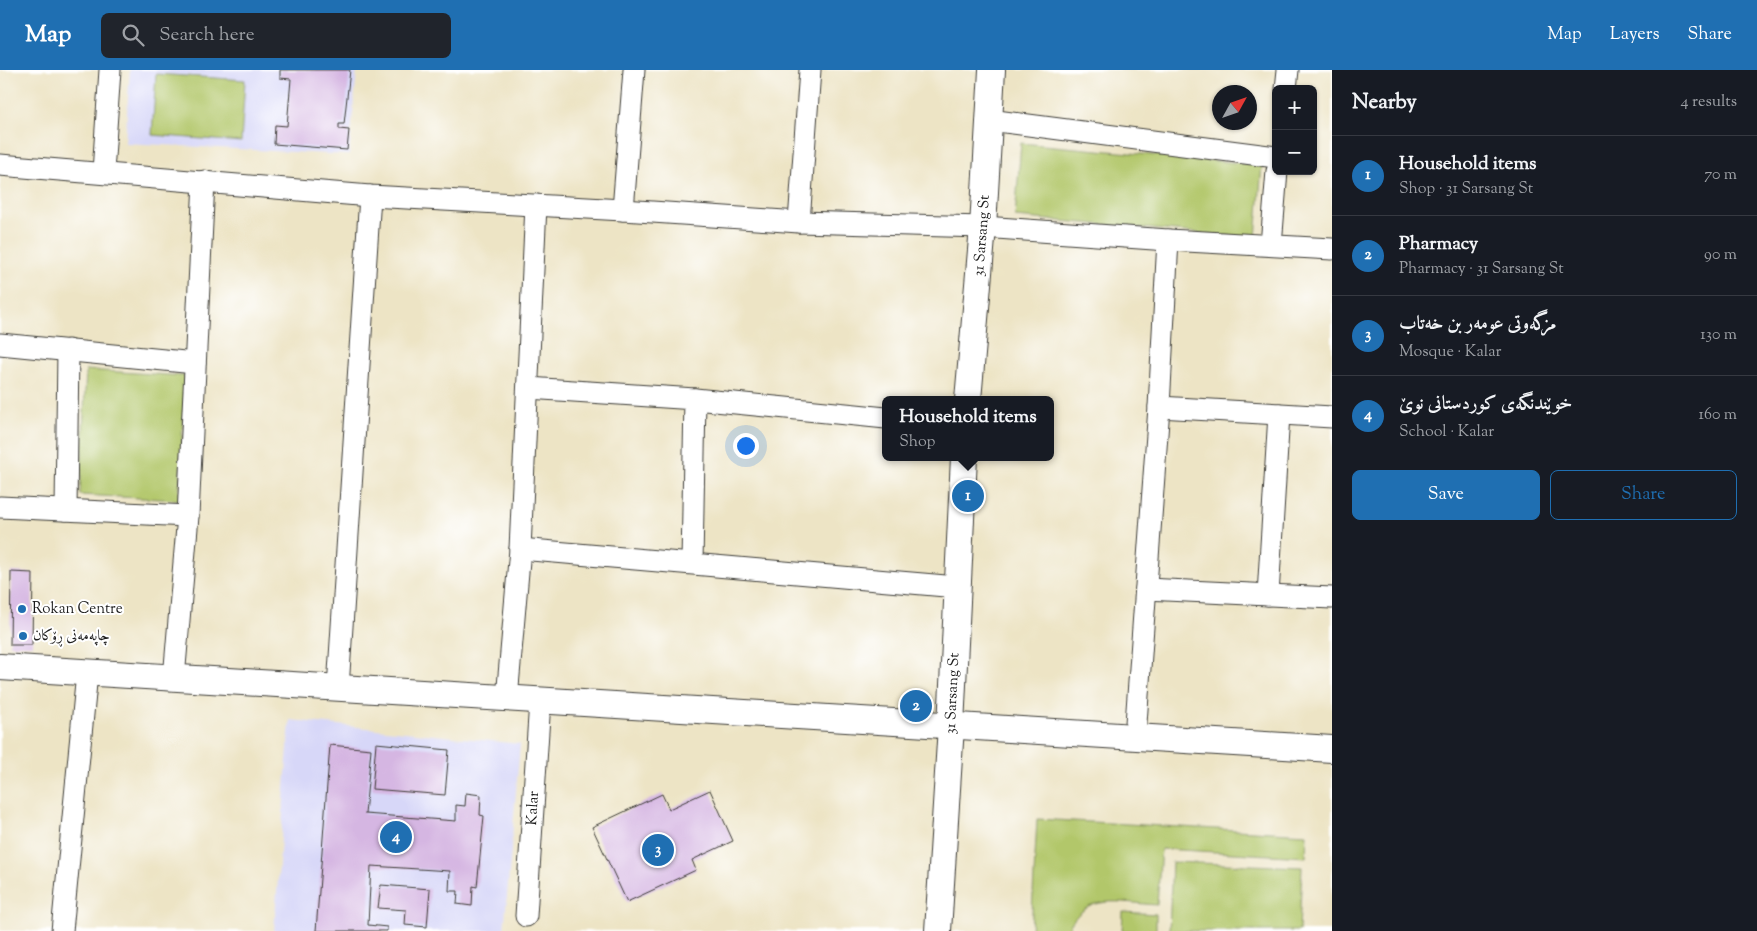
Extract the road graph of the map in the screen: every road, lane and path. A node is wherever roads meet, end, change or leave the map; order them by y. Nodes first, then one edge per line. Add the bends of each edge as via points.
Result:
1 (110, 70) edge
2 (634, 70) edge
3 (810, 70) edge
4 (992, 70) edge
5 (1288, 70) edge
6 (1286, 85) edge
7 (989, 120) junction
8 (1272, 156) edge
9 (0, 165) edge
10 (103, 172) junction
11 (1277, 175) edge
12 (204, 181) junction
13 (370, 196) junction
14 (536, 205) junction
15 (623, 210) junction
16 (799, 222) junction
17 (983, 228) junction
18 (1168, 240) junction
19 (1271, 245) junction
20 (1332, 249) edge
21 (0, 344) edge
22 (68, 350) junction
23 (195, 363) junction
24 (528, 388) junction
25 (968, 396) edge
26 (695, 399) junction
27 (1159, 407) junction
28 (1279, 414) junction
29 (1332, 417) edge
30 (882, 418) edge
31 (964, 461) edge
32 (0, 507) edge
33 (66, 510) junction
34 (188, 516) junction
35 (520, 549) junction
36 (692, 563) junction
37 (957, 587) junction
38 (1146, 589) junction
39 (1268, 595) junction
40 (1332, 598) edge
41 (0, 667) edge
42 (87, 672) junction
43 (174, 678) junction
44 (338, 688) junction
45 (507, 698) junction
46 (540, 700) junction
47 (951, 726) junction
48 (1135, 737) junction
49 (1332, 749) edge
50 (526, 916) dead end
51 (62, 931) edge
52 (938, 931) edge

1 - 10 street
2 - 15 street
3 - 16 street
4 - 7 street, 31 Sarsang St
5 - 6 street
7 - 8 street
7 - 17 street, 31 Sarsang St
9 - 10 street
10 - 12 street
11 - 19 street
12 - 13 street
12 - 23 street
13 - 14 street
13 - 44 street
14 - 15 street
14 - 24 street
15 - 16 street
16 - 17 street
17 - 18 street
17 - 25 street, 31 Sarsang St
18 - 19 street
18 - 27 street
19 - 20 street
21 - 22 street
22 - 23 street
22 - 33 street
23 - 34 street
24 - 26 street
24 - 35 street
26 - 30 street
26 - 36 street
27 - 28 street
27 - 38 street
28 - 29 street
28 - 39 street
31 - 37 street, 31 Sarsang St
32 - 33 street
33 - 34 street
34 - 43 street
35 - 36 street
35 - 45 street
36 - 37 street
37 - 47 street, 31 Sarsang St
38 - 39 street
38 - 48 street
39 - 40 street
41 - 42 street
42 - 43 street
42 - 51 street
43 - 44 street
44 - 45 street
45 - 46 street
46 - 47 street
46 - 50 street, Kalar
47 - 48 street
47 - 52 street, 31 Sarsang St
48 - 49 street

